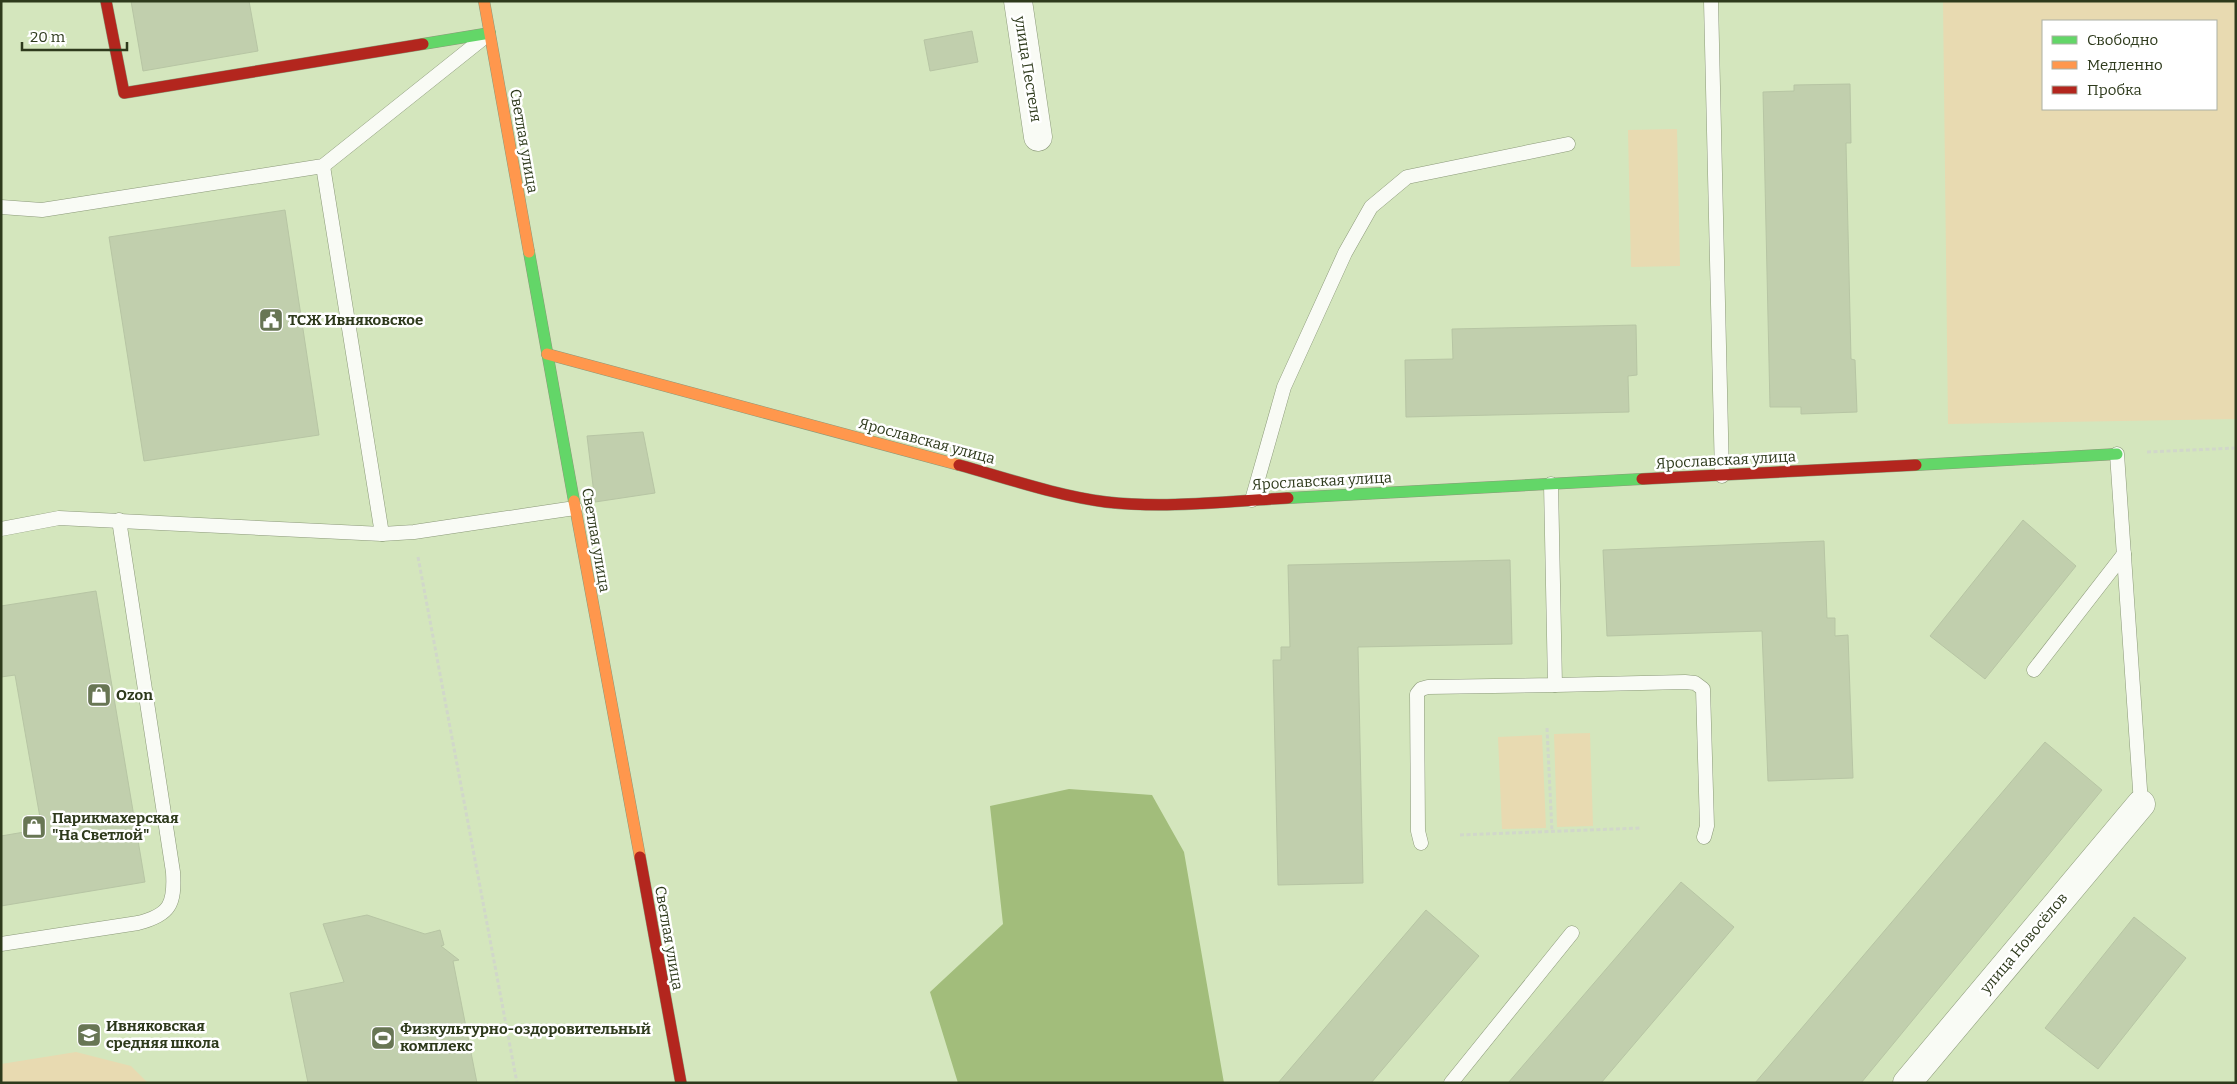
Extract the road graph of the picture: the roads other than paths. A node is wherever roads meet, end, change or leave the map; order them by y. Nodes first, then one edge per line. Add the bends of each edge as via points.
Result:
1 (106, 1) edge
2 (484, 1) edge
3 (1018, 1) edge
4 (1711, 1) edge
5 (490, 33) junction
6 (1038, 137) dead end
7 (1568, 144) dead end
8 (323, 166) junction
9 (1, 207) edge
10 (547, 354) junction
11 (2117, 454) joint
12 (1722, 476) junction
13 (1551, 484) junction
14 (1252, 500) junction
15 (575, 508) junction
16 (119, 520) junction
17 (1, 529) edge
18 (382, 534) junction
19 (2124, 554) junction
20 (2034, 670) dead end
21 (1555, 685) junction
22 (2141, 804) joint
23 (1704, 838) dead end
24 (1421, 843) dead end
25 (1572, 933) dead end
26 (1, 944) edge
27 (681, 1083) edge
28 (1451, 1083) edge
29 (1907, 1083) edge

1 - 5 street via 124,93
2 - 5 street, Светлая улица
3 - 6 street, улица Пестеля
4 - 12 lane
5 - 8 lane
5 - 10 street, Светлая улица
7 - 14 lane via 1407,177 1371,207 1345,253 1284,387
8 - 9 lane via 42,210
8 - 18 lane
10 - 14 street, Ярославская улица via 1106,502 1160,504
10 - 15 street, Светлая улица
11 - 12 street, Ярославская улица
11 - 19 lane
12 - 13 street, Ярославская улица
13 - 14 street, Ярославская улица
13 - 21 lane
15 - 18 lane
15 - 27 street, Светлая улица
16 - 17 lane via 59,518
16 - 18 lane
16 - 26 lane via 174,872 170,904 158,918 138,923
19 - 20 lane
19 - 22 lane
21 - 23 lane via 1685,682 1695,683 1703,689 1707,826
21 - 24 lane via 1421,688 1417,694 1418,831
22 - 29 street, улица Новосёлов
25 - 28 lane

